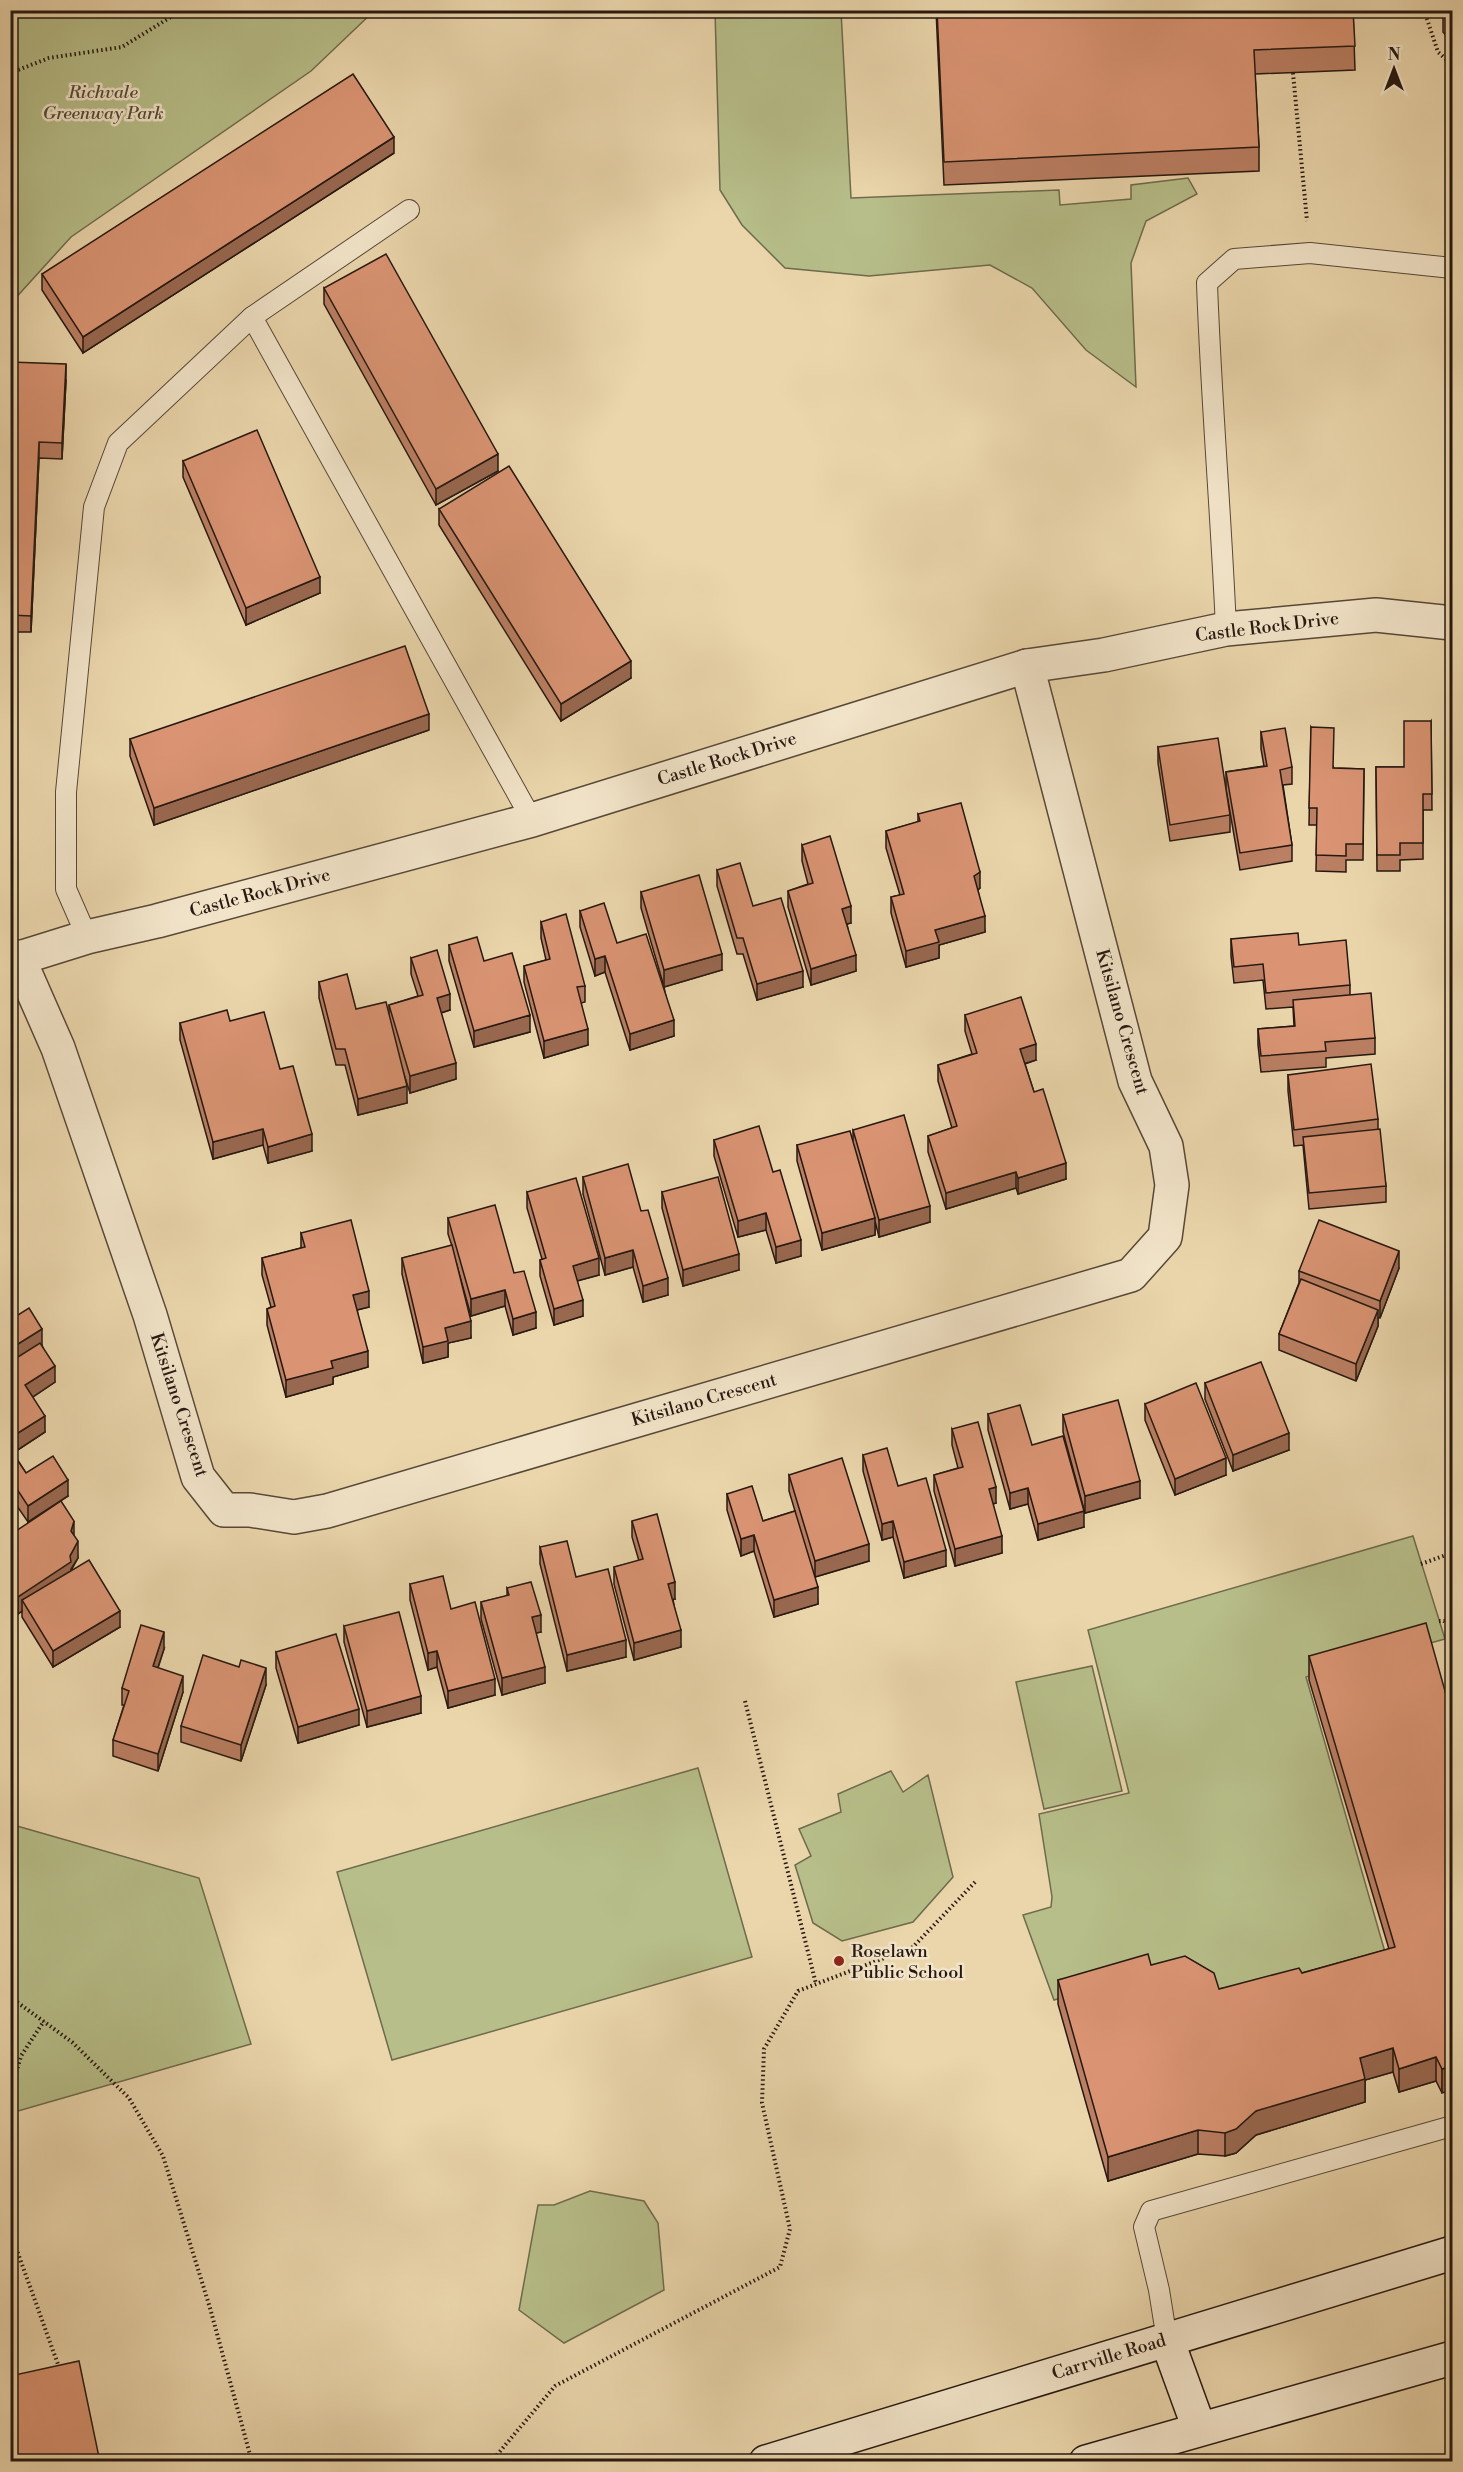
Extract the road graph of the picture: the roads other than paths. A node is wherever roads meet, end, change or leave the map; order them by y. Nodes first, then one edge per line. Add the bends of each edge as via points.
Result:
1 (409, 210) dead end
2 (1452, 268) edge
3 (252, 317) junction
4 (1452, 623) edge
5 (1226, 629) junction
6 (1027, 666) junction
7 (532, 820) junction
8 (87, 937) junction
9 (14, 959) edge
10 (1452, 2126) edge
11 (1452, 2253) edge
12 (1167, 2340) junction
13 (1452, 2358) edge
14 (1199, 2428) junction
15 (766, 2462) edge
16 (1086, 2462) edge

1 - 3 lane
2 - 5 lane via 1310,253 1234,259 1207,283
3 - 7 lane
3 - 8 lane via 118,443 94,507 66,792 66,889
4 - 5 street, Castle Rock Drive via 1376,615
5 - 6 street, Castle Rock Drive via 1104,655
6 - 7 street, Castle Rock Drive
6 - 9 street, Kitsilano Crescent via 1135,1081 1166,1146 1172,1185 1165,1237 1131,1275 327,1511 294,1517 224,1510 198,1477 150,1315 58,1048
7 - 8 street, Castle Rock Drive
8 - 9 street, Castle Rock Drive
10 - 12 lane via 1151,2211 1144,2227
11 - 12 street, Carrville Road
12 - 14 street
12 - 15 street, Carrville Road
13 - 14 street
14 - 16 street

